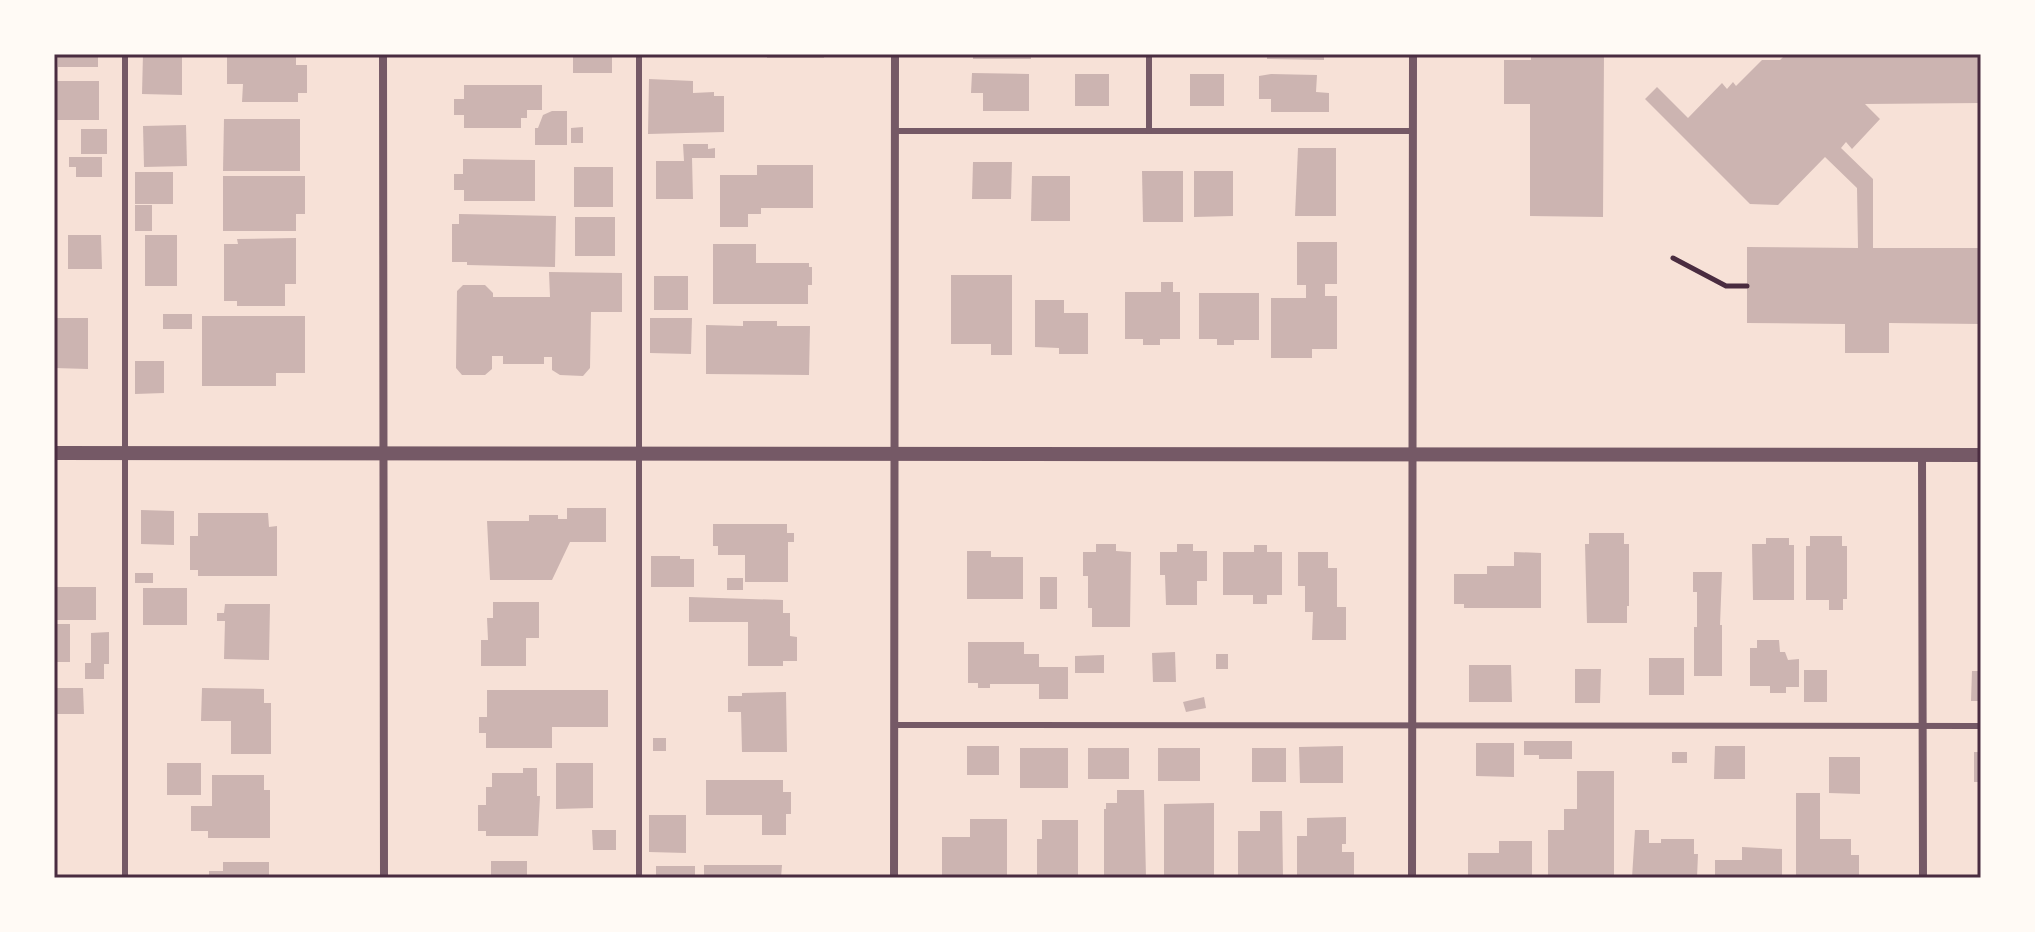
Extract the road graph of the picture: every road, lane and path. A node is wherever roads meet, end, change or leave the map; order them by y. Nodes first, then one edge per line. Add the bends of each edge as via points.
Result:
1 (125, 54) edge
2 (383, 54) edge
3 (639, 54) edge
4 (895, 54) edge
5 (1149, 54) edge
6 (1413, 54) edge
7 (895, 131) junction
8 (1149, 131) junction
9 (1413, 131) junction
10 (1673, 258) dead end
11 (1747, 286) dead end
12 (54, 453) edge
13 (125, 453) junction
14 (384, 453) junction
15 (639, 453) junction
16 (894, 453) junction
17 (1413, 454) junction
18 (1922, 455) junction
19 (1981, 455) edge
20 (894, 725) junction
21 (1413, 725) junction
22 (1922, 726) junction
23 (1981, 726) edge
24 (125, 878) edge
25 (384, 878) edge
26 (639, 878) edge
27 (894, 878) edge
28 (1412, 878) edge
29 (1923, 878) edge

1 - 13 lane
2 - 14 street
3 - 15 lane
4 - 7 street
5 - 8 lane
6 - 9 street
7 - 8 lane
7 - 16 street
8 - 9 lane
9 - 17 street
10 - 11 path via 1726,286
12 - 13 street
13 - 14 street
13 - 24 lane
14 - 15 street
14 - 25 street
15 - 16 street
15 - 26 lane
16 - 17 street
16 - 20 street
17 - 18 street
17 - 21 street
18 - 19 street
18 - 22 street
20 - 21 lane
20 - 27 street
21 - 22 lane
21 - 28 street
22 - 23 lane
22 - 29 street

